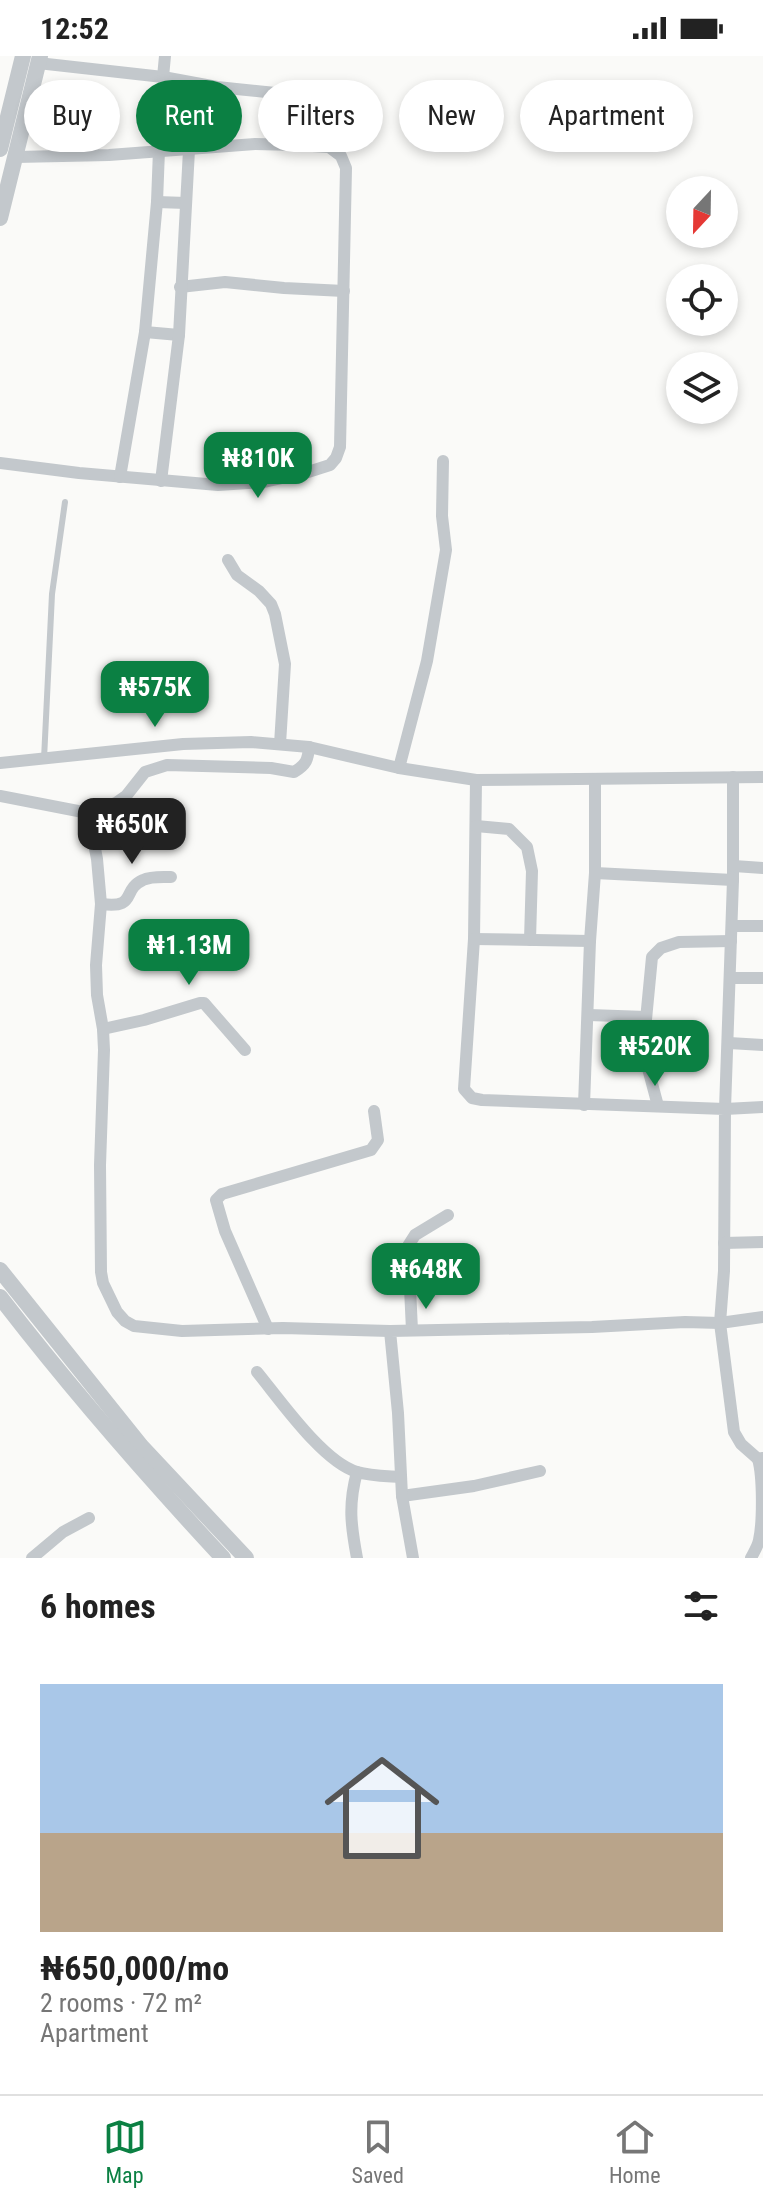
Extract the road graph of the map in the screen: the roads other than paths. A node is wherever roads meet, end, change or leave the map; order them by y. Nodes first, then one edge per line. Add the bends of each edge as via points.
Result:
1 (165, 56) edge
2 (34, 58) edge
3 (163, 77) junction
4 (258, 91) edge
5 (0, 149) edge
6 (139, 152) edge
7 (159, 152) edge
8 (189, 152) edge
9 (336, 152) edge
10 (16, 157) junction
11 (157, 202) junction
12 (186, 203) junction
13 (0, 218) edge
14 (180, 287) junction
15 (344, 291) junction
16 (145, 332) junction
17 (179, 335) junction
18 (443, 461) dead end
19 (0, 463) edge
20 (120, 477) junction
21 (161, 481) junction
22 (65, 502) dead end
23 (228, 560) dead end
24 (280, 744) junction
25 (309, 747) junction
26 (44, 759) junction
27 (0, 763) edge
28 (399, 768) junction
29 (733, 777) junction
30 (763, 777) edge
31 (595, 779) junction
32 (476, 780) junction
33 (0, 796) edge
34 (83, 812) junction
35 (476, 826) junction
36 (734, 866) junction
37 (763, 868) edge
38 (595, 873) junction
39 (171, 877) dead end
40 (733, 880) junction
41 (101, 904) junction
42 (732, 926) junction
43 (763, 926) edge
44 (474, 939) junction
45 (530, 940) junction
46 (590, 941) junction
47 (731, 941) junction
48 (730, 978) junction
49 (763, 978) edge
50 (589, 1015) junction
51 (646, 1017) junction
52 (103, 1029) junction
53 (729, 1043) junction
54 (763, 1045) edge
55 (245, 1050) dead end
56 (584, 1105) junction
57 (658, 1106) junction
58 (763, 1107) edge
59 (725, 1109) junction
60 (374, 1111) dead end
61 (448, 1215) dead end
62 (763, 1242) edge
63 (724, 1243) junction
64 (0, 1270) edge
65 (0, 1297) edge
66 (763, 1317) edge
67 (720, 1323) junction
68 (268, 1329) junction
69 (412, 1330) junction
70 (390, 1331) junction
71 (257, 1372) dead end
72 (760, 1459) edge
73 (540, 1471) dead end
74 (357, 1472) junction
75 (401, 1477) junction
76 (402, 1496) junction
77 (89, 1518) dead end
78 (761, 1543) edge
79 (32, 1558) edge
80 (223, 1558) edge
81 (246, 1558) edge
82 (357, 1558) edge
83 (413, 1558) edge
84 (751, 1558) edge

1 - 3 street
2 - 3 street
2 - 5 street
2 - 10 street
3 - 4 street
6 - 10 street
7 - 11 street
8 - 12 street
9 - 15 street via 346,168
10 - 13 street
11 - 12 street
11 - 16 street
12 - 14 street
14 - 15 street via 225,282
14 - 17 street
15 - 21 street via 340,447 330,465 264,482
16 - 17 street
16 - 20 street
17 - 21 street
18 - 28 street via 446,550 427,661
19 - 20 street
20 - 21 street
22 - 26 lane via 52,594
23 - 24 street via 275,614 285,664
24 - 25 street
24 - 26 street via 183,744
25 - 28 street
25 - 34 street via 308,760 294,772 198,765 153,768 116,803
26 - 27 street
28 - 32 street
29 - 30 street
29 - 31 street
29 - 36 street
31 - 32 street
31 - 38 street
32 - 35 street
33 - 34 street
34 - 41 street via 92,833
35 - 44 street
35 - 45 street via 509,829 527,847 532,871
36 - 37 street
36 - 40 street
38 - 40 street
38 - 46 street
39 - 41 street via 144,879 118,906
40 - 42 street
41 - 52 street via 96,965
42 - 43 street
42 - 47 street
44 - 45 street
44 - 56 street via 464,1089 482,1100
45 - 46 street
46 - 50 street
47 - 48 street
47 - 51 street via 679,942 661,948 652,957
48 - 49 street
48 - 53 street
50 - 51 street
50 - 56 street
51 - 57 street via 646,1061
52 - 55 street via 204,1003
52 - 68 street via 101,1272 117,1312 134,1326
53 - 54 street
53 - 59 street
56 - 57 street
57 - 59 street
58 - 59 street
59 - 63 street
60 - 68 street via 378,1140 371,1150 216,1200
61 - 69 street via 415,1235 408,1246
62 - 63 street
63 - 67 street
64 - 81 street via 141,1446
65 - 80 street via 136,1464
66 - 67 street
67 - 69 street
67 - 72 street via 734,1432
68 - 70 street
69 - 70 street
70 - 75 street
71 - 74 street via 306,1432 336,1461
72 - 78 street
73 - 76 street
74 - 75 street
74 - 82 street via 350,1521
75 - 76 street
76 - 83 street
77 - 79 street
78 - 84 street

